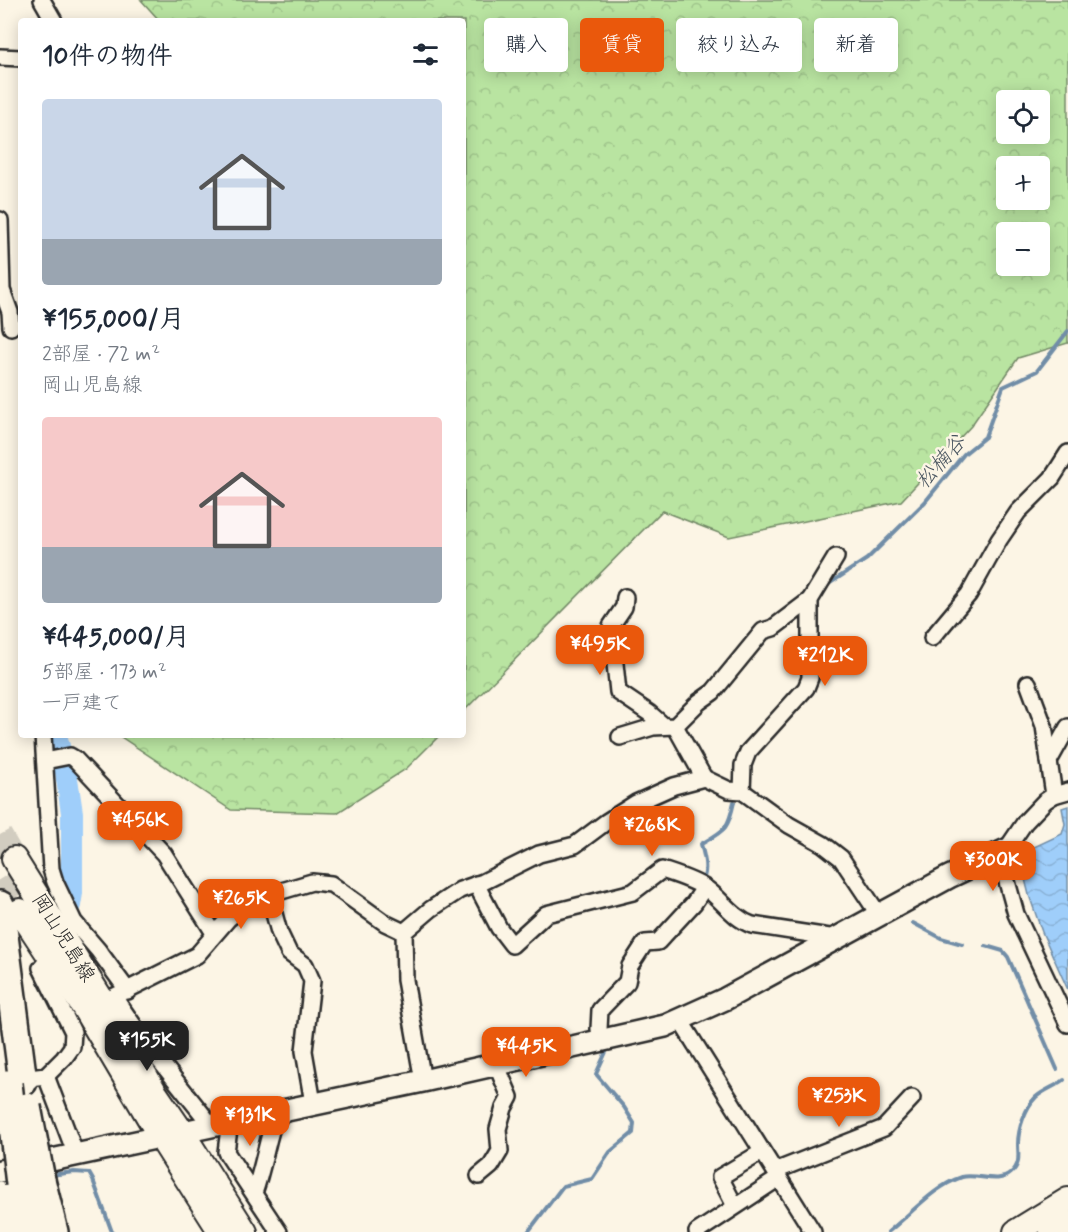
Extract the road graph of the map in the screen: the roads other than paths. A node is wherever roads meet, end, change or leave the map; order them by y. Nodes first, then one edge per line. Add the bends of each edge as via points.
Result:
1 (42, 0) edge
2 (52, 18) edge
3 (0, 57) edge
4 (18, 58) edge
5 (0, 220) edge
6 (11, 327) edge
7 (1068, 453) edge
8 (836, 557) dead end
9 (625, 597) dead end
10 (810, 600) junction
11 (932, 638) dead end
12 (1028, 683) dead end
13 (669, 726) junction
14 (1068, 727) edge
15 (620, 737) dead end
16 (45, 738) edge
17 (56, 759) junction
18 (1049, 761) junction
19 (704, 778) junction
20 (742, 791) junction
21 (1061, 793) edge
22 (1006, 850) junction
23 (14, 858) tunnel mouth
24 (476, 884) junction
25 (704, 888) junction
26 (269, 895) junction
27 (10, 908) edge
28 (879, 915) junction
29 (404, 932) junction
30 (214, 933) junction
31 (836, 938) junction
32 (50, 957) junction
33 (108, 1000) junction
34 (0, 1007) edge
35 (680, 1020) junction
36 (1068, 1024) edge
37 (601, 1041) junction
38 (496, 1064) junction
39 (26, 1080) junction
40 (423, 1081) junction
41 (912, 1098) dead end
42 (313, 1103) junction
43 (277, 1111) junction
44 (220, 1123) junction
45 (171, 1133) junction
46 (762, 1152) junction
47 (76, 1155) junction
48 (777, 1174) junction
49 (479, 1176) dead end
50 (15, 1183) edge
51 (254, 1193) junction
52 (1068, 1200) edge
53 (735, 1206) junction
54 (1068, 1223) edge
55 (6, 1232) edge
56 (29, 1232) edge
57 (54, 1232) edge
58 (221, 1232) edge
59 (245, 1232) edge
60 (279, 1232) edge
61 (697, 1232) edge
62 (813, 1232) edge
63 (1016, 1232) edge
64 (1052, 1232) edge

1 - 2 street
3 - 4 street
5 - 6 street via 2,290
7 - 11 street via 1052,478 1018,512 969,594
8 - 10 street
9 - 13 street via 624,608 611,626 618,692
10 - 13 street via 773,628 763,631 713,692
10 - 20 street via 810,678 806,688 748,752
12 - 18 street via 1044,726
13 - 15 street
13 - 19 street
14 - 18 street
16 - 17 street
17 - 30 street via 75,759 164,854
17 - 33 street via 51,869 75,922 98,950
18 - 21 street
19 - 20 street
19 - 24 street via 636,803 575,845 539,854
20 - 28 street via 841,858
21 - 22 street via 1025,822
22 - 28 street
22 - 36 street via 1003,867 1016,914
23 - 33 main road, 岡山児島線
24 - 25 street via 512,945 546,914 633,892 662,870
24 - 29 street via 450,896
25 - 31 street via 742,922
25 - 37 street via 658,942 645,943 630,966 627,982 600,1010
26 - 29 street via 312,882 331,884
26 - 30 street via 251,900
26 - 42 street via 289,953 305,965 312,981 304,1051
27 - 32 main road, 岡山児島線
27 - 39 highway
28 - 31 street
29 - 40 street via 405,980
30 - 33 street via 197,955
31 - 35 street
32 - 33 main road, 岡山児島線
32 - 39 street via 41,968 73,1032 72,1047 64,1058
33 - 44 street
33 - 45 main road, 岡山児島線
34 - 39 highway
35 - 37 street
35 - 46 street
37 - 38 street
38 - 40 street
38 - 49 street via 510,1097 498,1129 500,1151
39 - 47 street
39 - 50 highway, bridge
40 - 42 street
41 - 48 street via 884,1128
42 - 43 street
43 - 44 street
43 - 51 street
44 - 45 street
44 - 51 street via 226,1152
45 - 47 street
45 - 58 main road, 岡山児島線
45 - 59 main road, 岡山児島線
46 - 48 street
46 - 53 street via 720,1177
47 - 50 street
48 - 53 street
48 - 62 street
50 - 55 highway
50 - 56 highway
50 - 57 highway
51 - 60 street
52 - 63 main road
53 - 61 street
54 - 64 main road

